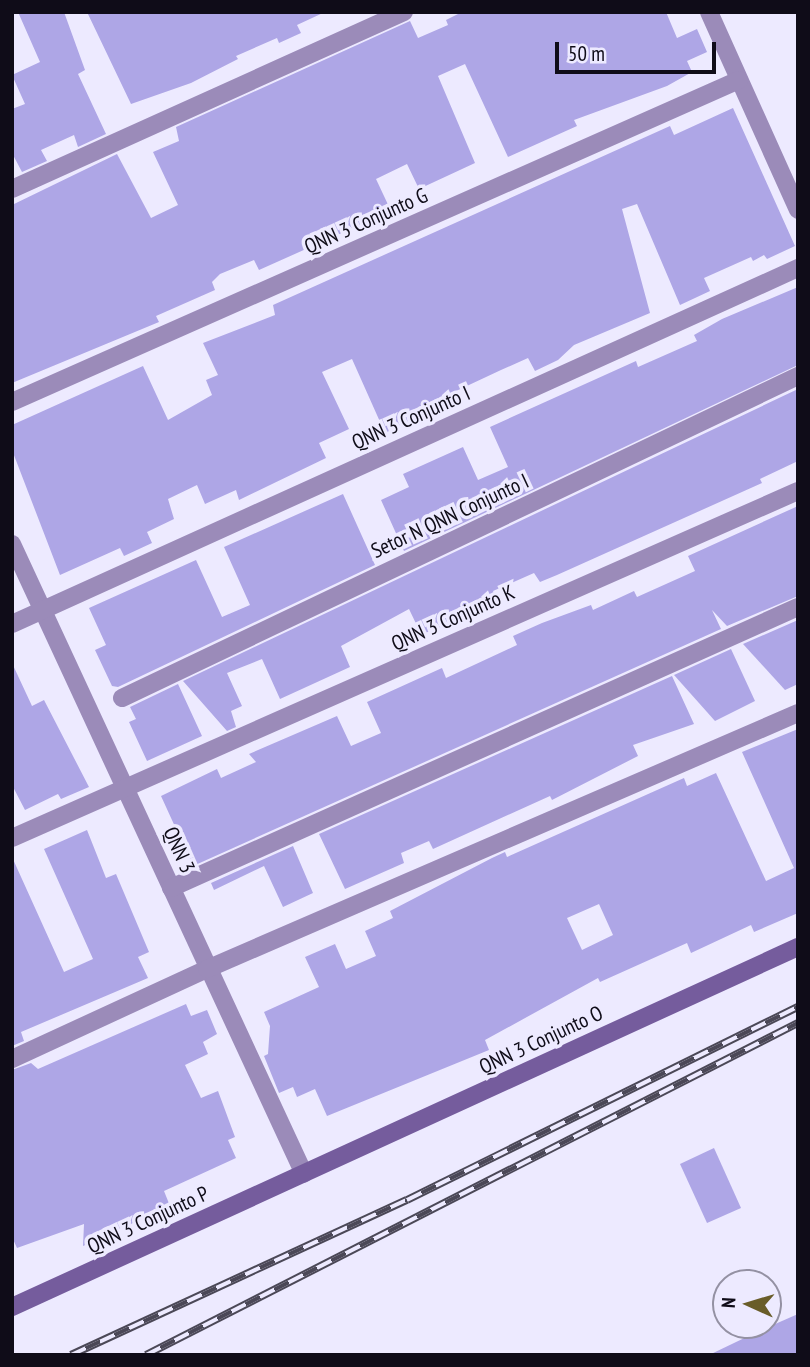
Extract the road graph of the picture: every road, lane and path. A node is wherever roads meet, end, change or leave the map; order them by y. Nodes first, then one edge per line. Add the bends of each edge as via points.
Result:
1 (404, 12) edge
2 (709, 12) edge
3 (739, 80) junction
4 (12, 189) edge
5 (798, 210) edge
6 (798, 268) edge
7 (798, 376) edge
8 (12, 402) edge
9 (798, 491) edge
10 (12, 544) edge
11 (798, 607) edge
12 (43, 611) junction
13 (12, 624) edge
14 (122, 698) dead end
15 (798, 713) edge
16 (127, 787) junction
17 (12, 838) edge
18 (171, 888) junction
19 (798, 947) edge
20 (207, 970) junction
21 (12, 1059) edge
22 (304, 1174) junction
23 (12, 1307) edge

1 - 4 street
2 - 3 street
3 - 5 street
3 - 8 street, QNN 3 Conjunto G
6 - 12 street, QNN 3 Conjunto I
7 - 14 street, Setor N QNN Conjunto I
9 - 16 street, QNN 3 Conjunto K
10 - 12 street, QNN 3
11 - 18 street
12 - 13 street, QNN 3 Conjunto I
12 - 16 street, QNN 3
15 - 20 street
16 - 17 street, QNN 3 Conjunto K
16 - 18 street, QNN 3
18 - 20 street, QNN 3
19 - 22 street, QNN 3 Conjunto O
20 - 21 street
20 - 22 street, QNN 3
22 - 23 street, QNN 3 Conjunto P

